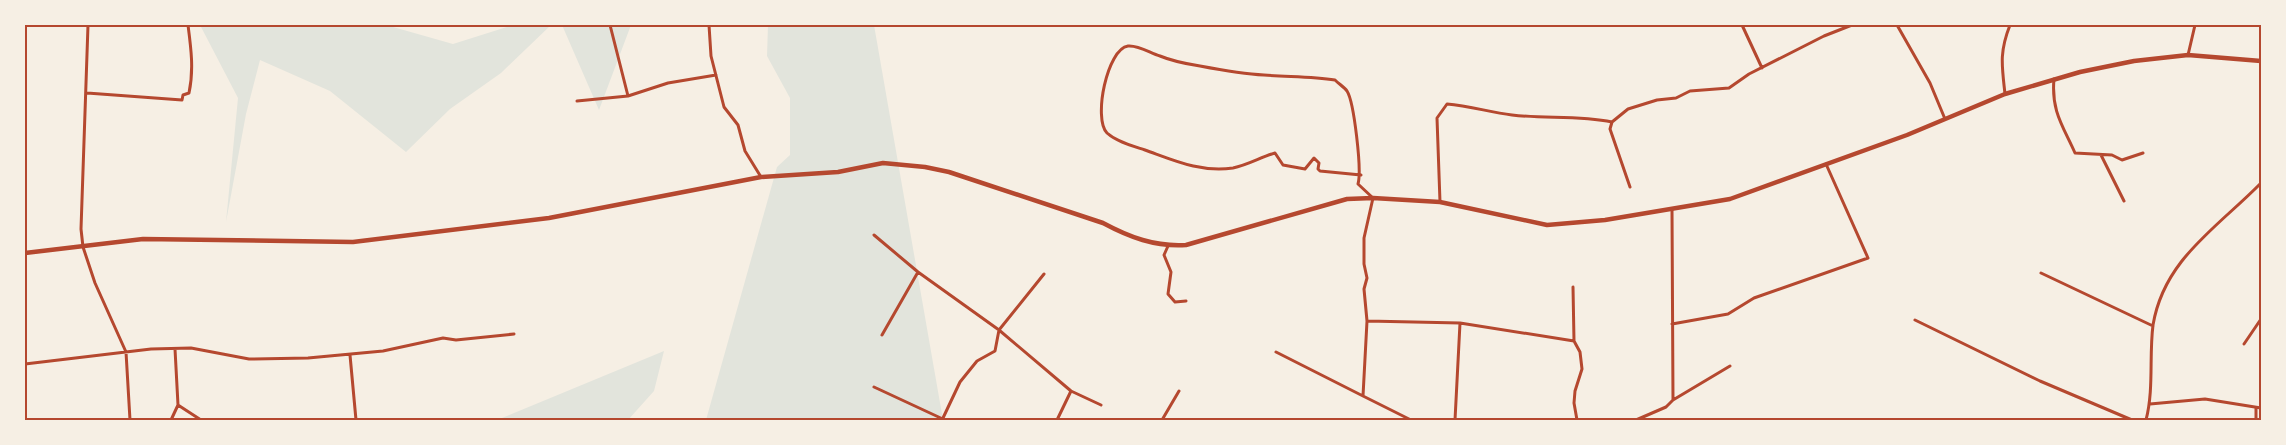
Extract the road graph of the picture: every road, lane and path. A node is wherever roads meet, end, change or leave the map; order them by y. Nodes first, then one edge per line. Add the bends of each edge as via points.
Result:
1 (88, 25) edge
2 (188, 25) edge
3 (610, 25) edge
4 (709, 25) edge
5 (1742, 25) edge
6 (1852, 25) edge
7 (1897, 25) edge
8 (2010, 25) edge
9 (2195, 25) edge
10 (2188, 55) junction
11 (2261, 60) edge
12 (1762, 68) junction
13 (716, 75) junction
14 (2054, 79) junction
15 (86, 93) junction
16 (2005, 94) junction
17 (628, 96) junction
18 (578, 101) dead end
19 (1945, 120) junction
20 (1612, 122) junction
21 (2143, 153) dead end
22 (2101, 154) junction
23 (1826, 164) junction
24 (1360, 175) junction
25 (761, 177) junction
26 (2261, 183) edge
27 (1630, 187) dead end
28 (1373, 198) junction
29 (1440, 202) junction
30 (2124, 202) dead end
31 (1672, 210) junction
32 (874, 235) dead end
33 (1168, 246) junction
34 (83, 247) junction
35 (25, 253) edge
36 (918, 272) junction
37 (1044, 274) dead end
38 (2041, 274) dead end
39 (1573, 287) dead end
40 (1186, 301) dead end
41 (2261, 319) edge
42 (1915, 320) dead end
43 (1366, 321) junction
44 (1460, 324) junction
45 (1672, 324) junction
46 (2153, 326) junction
47 (999, 330) junction
48 (514, 334) dead end
49 (882, 335) dead end
50 (1574, 341) junction
51 (2244, 344) dead end
52 (175, 349) junction
53 (126, 352) junction
54 (1276, 352) dead end
55 (350, 355) junction
56 (25, 364) edge
57 (1730, 366) dead end
58 (874, 387) dead end
59 (1071, 391) junction
60 (1179, 391) dead end
61 (1363, 396) junction
62 (1673, 400) junction
63 (2150, 404) junction
64 (178, 405) junction
65 (1101, 405) dead end
66 (2256, 408) junction
67 (2261, 408) edge
68 (944, 419) edge
69 (130, 420) edge
70 (171, 420) edge
71 (201, 420) edge
72 (356, 420) edge
73 (1057, 420) edge
74 (1162, 420) edge
75 (1411, 420) edge
76 (1455, 420) edge
77 (1577, 420) edge
78 (1636, 420) edge
79 (2132, 420) edge
80 (2146, 420) edge
81 (2256, 420) edge

1 - 15 street
2 - 15 street via 191,84 190,93 183,95 182,100
3 - 17 street
4 - 13 street
5 - 12 street
6 - 12 street
7 - 19 street via 1930,83
8 - 16 street via 2002,45
9 - 10 street
10 - 11 main road
10 - 14 main road via 2134,61
12 - 20 street via 1729,88 1690,92 1676,98 1647,102 1628,109
13 - 17 street via 668,83
13 - 25 street via 724,107 738,125 745,151
14 - 16 main road
14 - 22 street via 2052,99 2075,153
15 - 34 street
16 - 19 main road
17 - 18 street
19 - 23 main road
20 - 27 street via 1610,129
20 - 29 street via 1592,118 1512,115 1447,104 1437,118
21 - 22 street via 2122,160
22 - 30 street
23 - 31 main road via 1730,199
23 - 45 street via 1868,258 1754,298 1728,314
24 - 24 street via 1360,158 1347,92 1335,80 1261,75 1200,66 1129,46 1113,56 1103,92 1101,124 1124,143 1184,164 1233,168 1275,153 1283,166 1305,169 1314,158 1320,171
24 - 28 street via 1358,184
25 - 33 main road via 838,172 883,163 926,167
25 - 34 main road via 549,218 353,242 143,239
26 - 46 street via 2201,238 2171,274 2162,291
28 - 29 main road
28 - 33 main road via 1346,199 1186,245
28 - 43 street via 1364,238
29 - 31 main road via 1547,225
31 - 45 street
32 - 36 street
33 - 40 street via 1164,255 1171,272 1168,294 1175,302
34 - 35 main road
34 - 53 street via 95,283
36 - 47 street
36 - 49 street
37 - 47 street
38 - 46 street
39 - 50 street
41 - 51 street
42 - 79 street via 2040,382
43 - 44 street
43 - 61 street
44 - 50 street
44 - 76 street
45 - 62 street
46 - 63 street
47 - 59 street
47 - 68 street via 995,351 977,361 960,382
48 - 55 street via 456,340 443,338
50 - 77 street via 1580,352 1582,369 1575,392
52 - 53 street
52 - 55 street via 191,348 249,359
52 - 64 street
53 - 56 street
53 - 69 street
54 - 61 street
55 - 72 street
57 - 62 street
58 - 68 street
59 - 65 street
59 - 73 street
60 - 74 street
61 - 75 street
62 - 78 street
63 - 66 street via 2204,399
63 - 80 street
64 - 70 street
64 - 71 street
66 - 67 street
66 - 81 street

